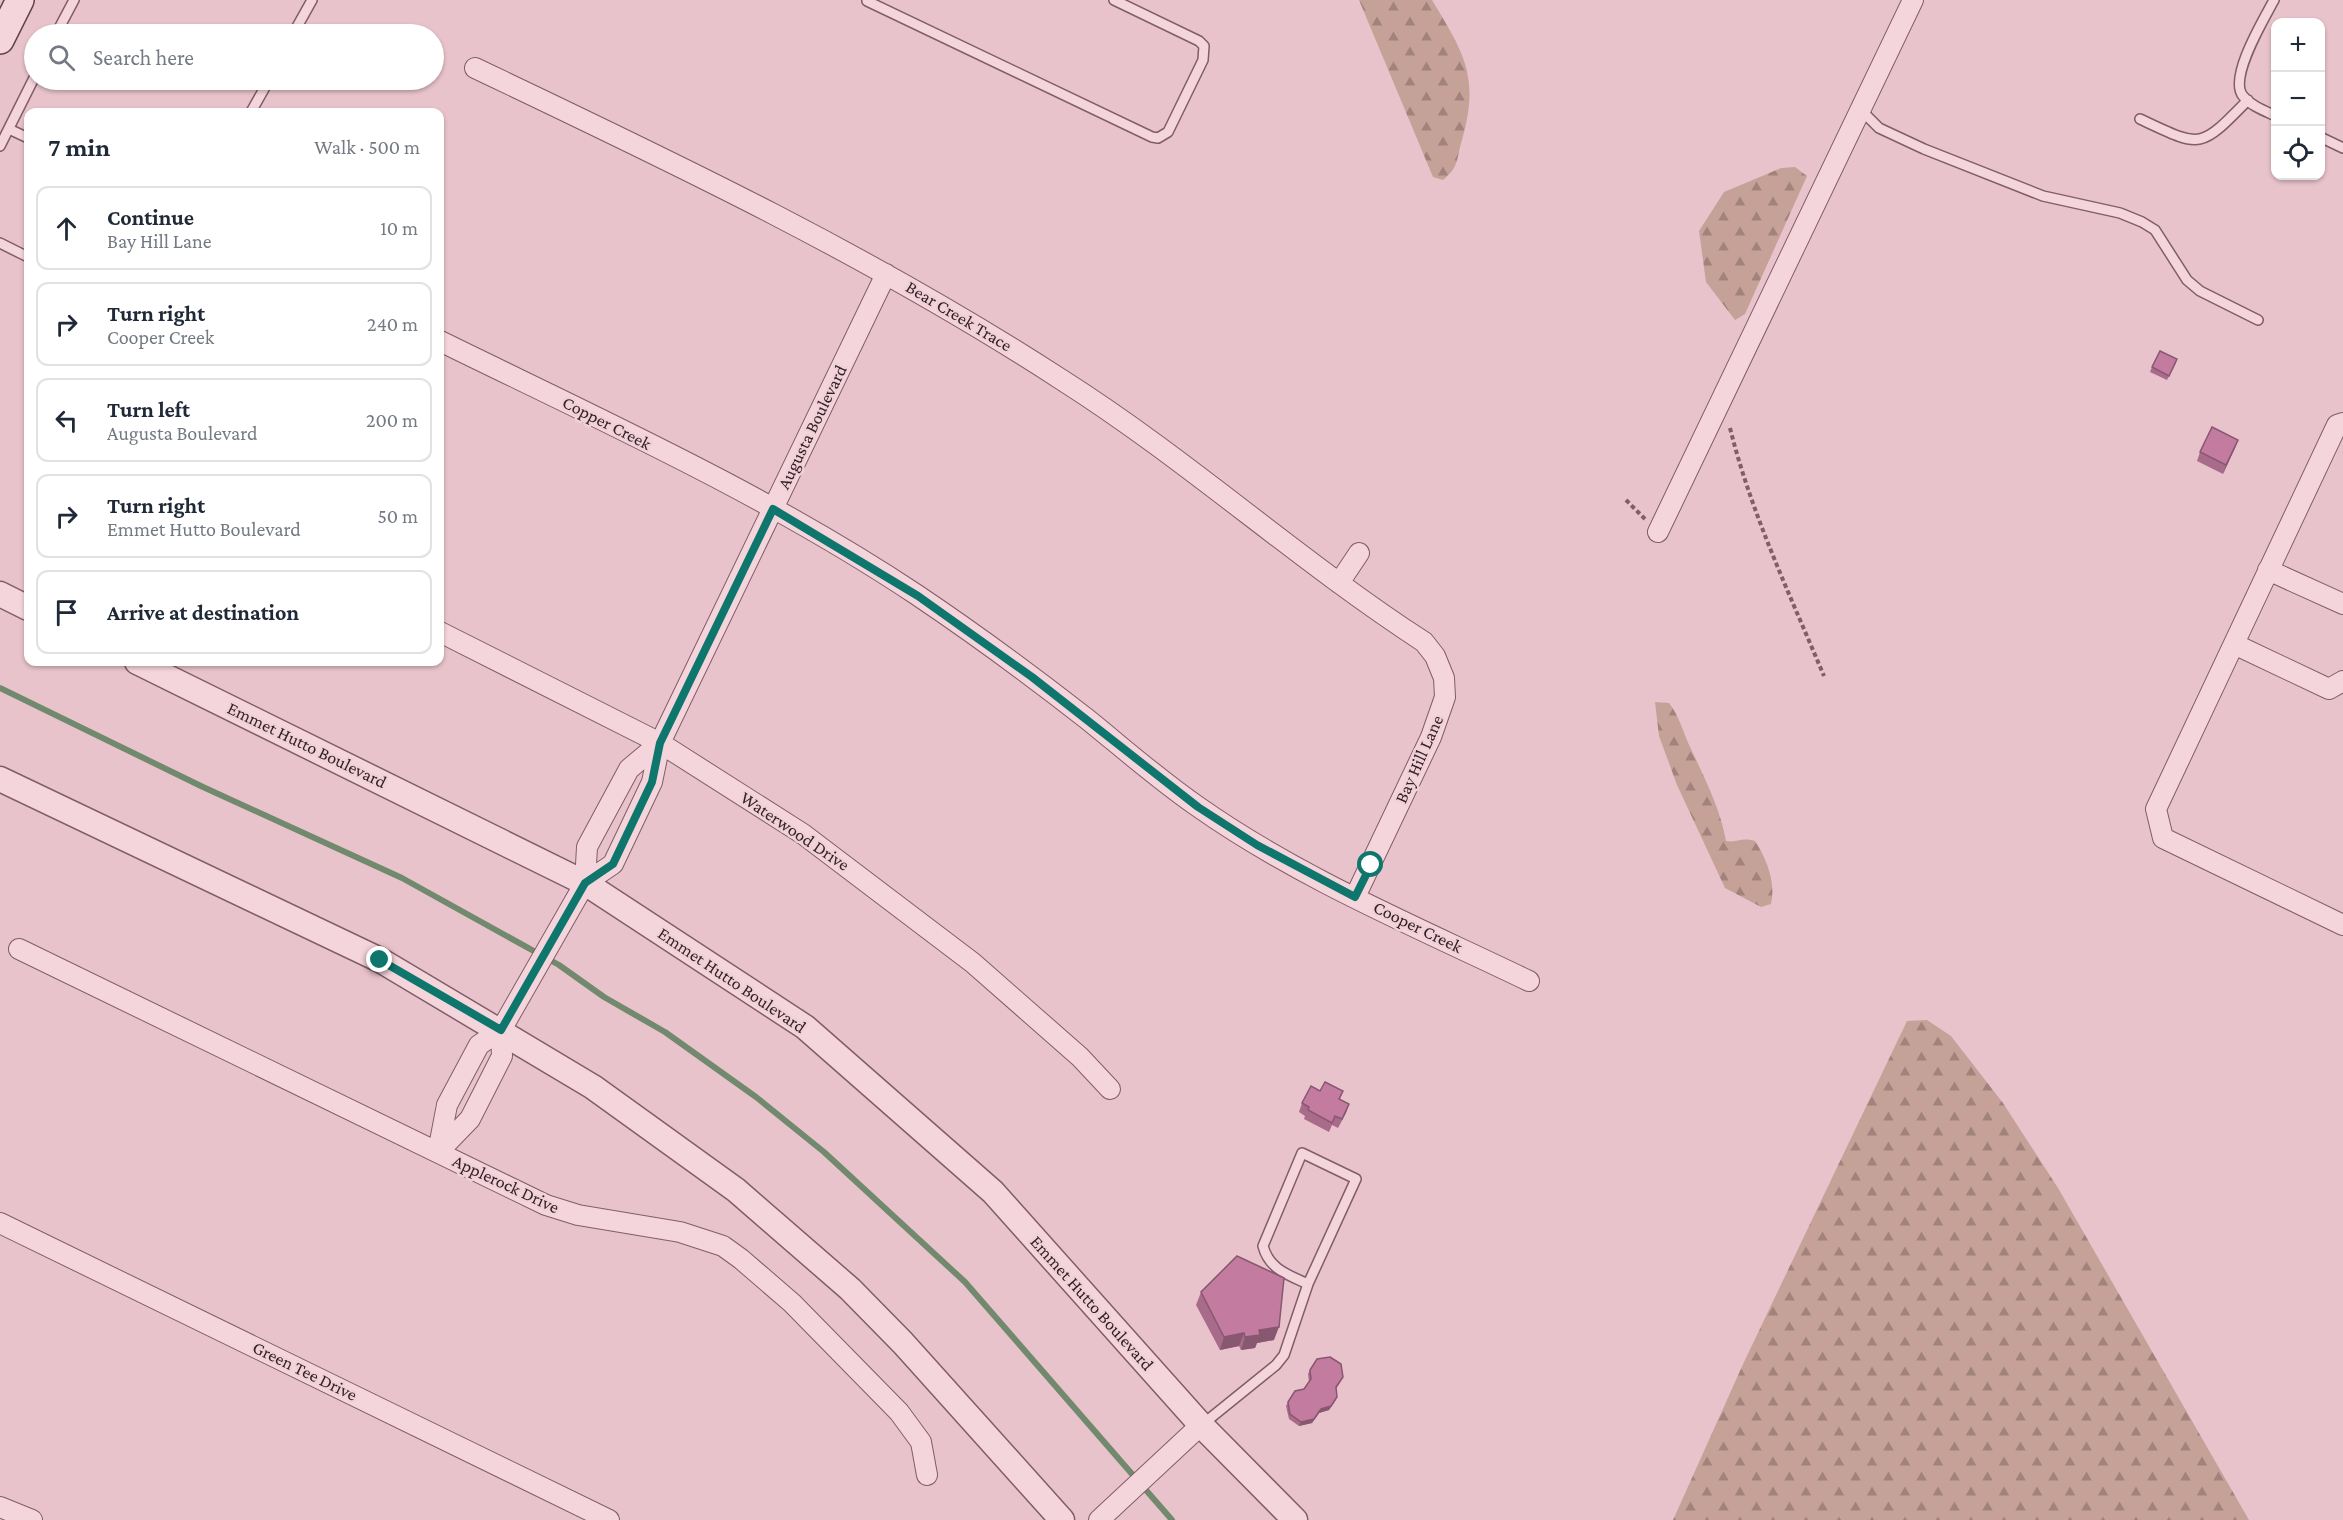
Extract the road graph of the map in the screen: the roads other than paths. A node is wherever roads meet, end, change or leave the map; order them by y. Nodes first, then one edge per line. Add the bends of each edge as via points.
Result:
1 (20, 0) edge
2 (74, 0) edge
3 (312, 0) edge
4 (1114, 0) edge
5 (1913, 0) edge
6 (2274, 0) edge
7 (867, 1) edge
8 (878, 3) edge
9 (61, 24) edge
10 (299, 24) edge
11 (0, 40) edge
12 (475, 68) dead end
13 (28, 90) edge
14 (263, 90) edge
15 (2248, 100) junction
16 (253, 108) edge
17 (1859, 108) junction
18 (2271, 113) edge
19 (2140, 119) dead end
20 (9, 129) junction
21 (24, 136) edge
22 (2325, 139) edge
23 (0, 146) edge
24 (2343, 148) edge
25 (0, 243) edge
26 (24, 255) edge
27 (886, 274) junction
28 (2258, 320) dead end
29 (444, 343) edge
30 (2343, 423) edge
31 (773, 509) junction
32 (1658, 532) dead end
33 (1359, 553) dead end
34 (2268, 570) junction
35 (1339, 583) junction
36 (0, 594) edge
37 (2343, 604) edge
38 (24, 606) edge
39 (1403, 629) joint
40 (444, 634) edge
41 (2234, 644) junction
42 (145, 666) edge
43 (2343, 681) edge
44 (660, 743) junction
45 (0, 779) edge
46 (585, 883) junction
47 (1355, 897) junction
48 (2343, 925) edge
49 (19, 949) dead end
50 (1529, 981) dead end
51 (501, 1030) junction
52 (1110, 1089) dead end
53 (438, 1152) junction
54 (0, 1223) edge
55 (1308, 1284) junction
56 (1201, 1425) junction
57 (927, 1475) dead end
58 (0, 1507) edge
59 (32, 1520) edge
60 (609, 1520) edge
61 (1062, 1520) edge
62 (1099, 1520) edge
63 (1295, 1520) edge

1 - 11 main road
2 - 9 lane
3 - 10 lane
4 - 8 lane via 1204,46 1203,60 1168,132 1158,138
5 - 17 street
6 - 15 lane via 2240,71 2238,84
7 - 8 lane
12 - 27 street, Bear Creek Trace via 728,191
13 - 20 lane
14 - 16 lane
15 - 18 lane
15 - 19 lane via 2220,129 2201,141 2186,140
17 - 28 lane via 1880,128 1924,149 2043,196 2120,213 2142,222 2155,231 2187,280 2200,291
17 - 32 street
20 - 21 lane
20 - 23 lane
22 - 24 lane
25 - 26 lane
27 - 31 street, Augusta Boulevard
27 - 35 street, Bear Creek Trace via 1065,381 1183,464
29 - 31 street, Copper Creek
30 - 34 street via 2337,425
31 - 44 street, Augusta Boulevard
31 - 47 street, Cooper Creek via 918,596 1032,677 1198,807 1257,845
33 - 35 street
34 - 37 street
34 - 41 street
35 - 39 street, Bear Creek Trace
36 - 38 street
39 - 47 street, Bay Hill Lane via 1424,642 1435,656 1444,678 1445,697 1431,737
40 - 44 street, Waterwood Drive
41 - 43 street via 2329,689
41 - 48 street via 2156,809 2163,838
42 - 46 street, Emmet Hutto Boulevard
44 - 46 street, Augusta Boulevard via 652,782 613,864
44 - 46 street, Augusta Boulevard via 629,769 597,828 587,848
44 - 52 street, Waterwood Drive via 803,834 903,908 1025,1008
45 - 51 street via 380,960
46 - 51 street, Augusta Boulevard
46 - 56 street, Emmet Hutto Boulevard via 805,1027 993,1192
47 - 50 street, Cooper Creek
49 - 53 street, Applerock Drive
51 - 53 street, Augusta Boulevard via 480,1045 447,1105
51 - 61 street via 593,1087 736,1190 850,1290 903,1343
53 - 57 street, Applerock Drive via 546,1205 578,1215 680,1232 723,1246 792,1303 899,1412 921,1442
54 - 60 street, Green Tee Drive
55 - 55 lane via 1356,1179 1302,1153 1263,1246 1276,1268
55 - 56 lane via 1284,1355
56 - 62 street
56 - 63 street, Emmet Hutto Boulevard
58 - 59 street

